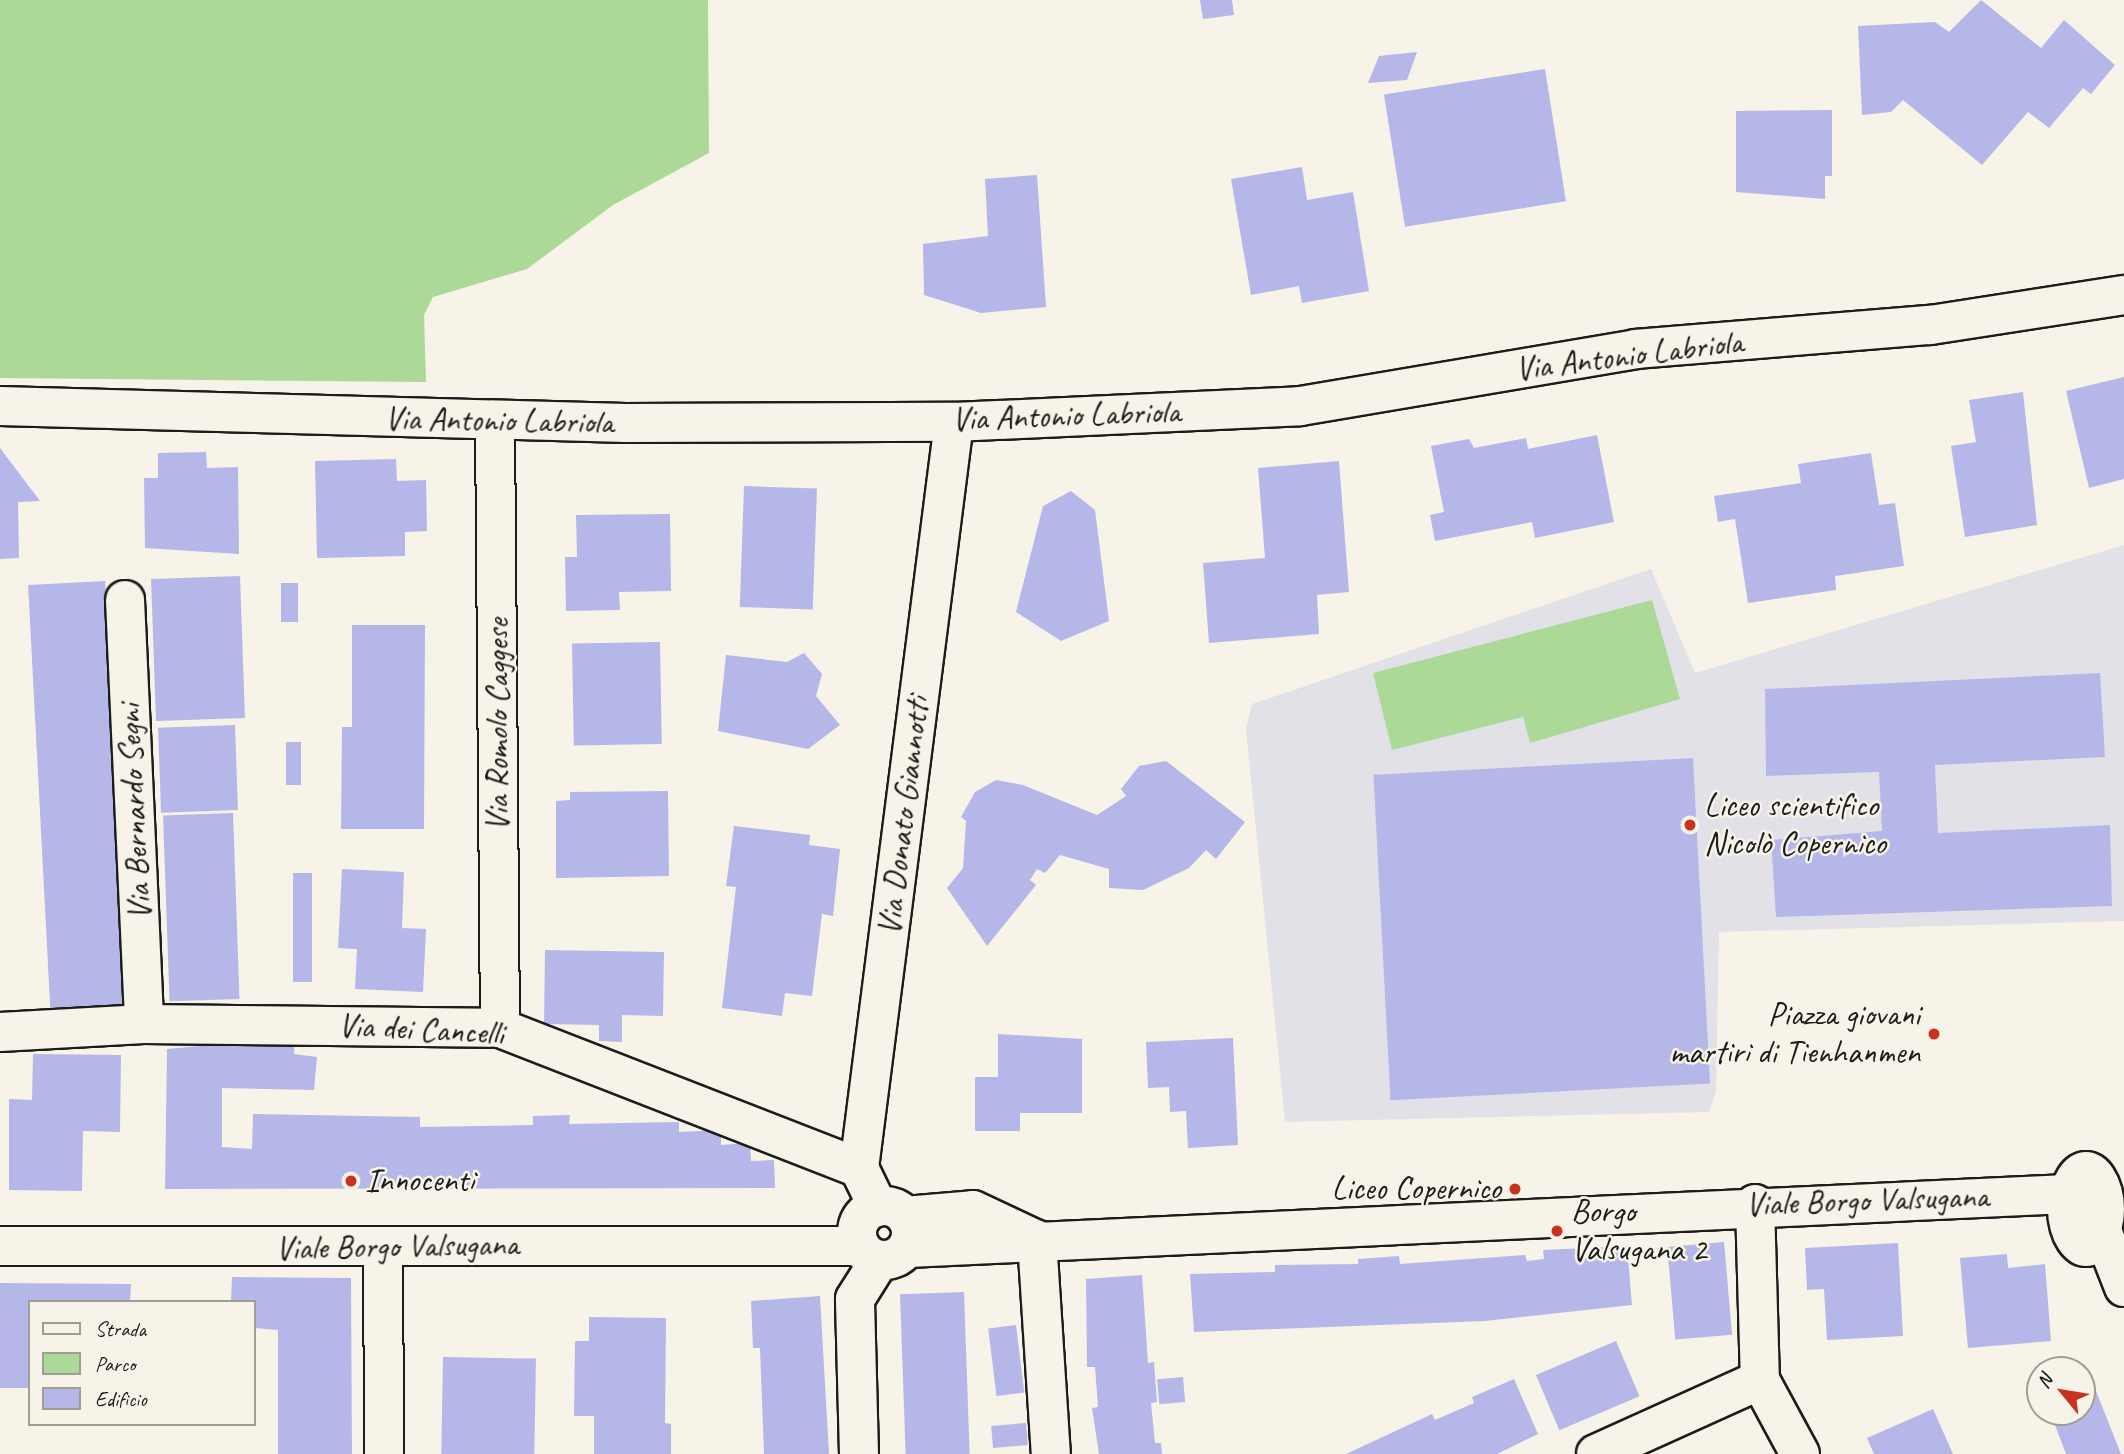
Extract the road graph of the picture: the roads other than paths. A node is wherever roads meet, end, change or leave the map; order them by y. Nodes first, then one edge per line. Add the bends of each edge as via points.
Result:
1 (2124, 295) edge
2 (0, 406) edge
3 (495, 422) junction
4 (954, 422) junction
5 (125, 600) dead end
6 (144, 1024) junction
7 (500, 1028) junction
8 (0, 1032) edge
9 (859, 1168) junction
10 (2097, 1194) edge
11 (1755, 1205) junction
12 (881, 1234) junction
13 (1037, 1240) junction
14 (0, 1246) edge
15 (383, 1247) junction
16 (2124, 1287) edge
17 (1760, 1380) junction
18 (384, 1454) edge
19 (859, 1454) edge
20 (1051, 1454) edge
21 (1596, 1454) edge
22 (1800, 1454) edge

1 - 4 street, Via Antonio Labriola via 1930,325 1636,349 1300,406
2 - 3 street, Via Antonio Labriola
3 - 4 street, Via Antonio Labriola
3 - 7 street, Via Romolo Caggese
4 - 9 street, Via Donato Giannotti
5 - 6 street, Via Bernardo Segni
6 - 7 street, Via dei Cancelli
6 - 8 street, Via dei Cancelli
7 - 9 street, Via dei Cancelli
9 - 12 street
10 - 11 street, Viale Borgo Valsugana
10 - 16 street
11 - 13 street, Viale Borgo Valsugana
11 - 17 street
12 - 13 street, Viale Borgo Valsugana
12 - 15 street, Viale Borgo Valsugana via 794,1243
12 - 19 street via 855,1299
13 - 20 street
14 - 15 street, Viale Borgo Valsugana
15 - 18 street
17 - 21 street
17 - 22 street

